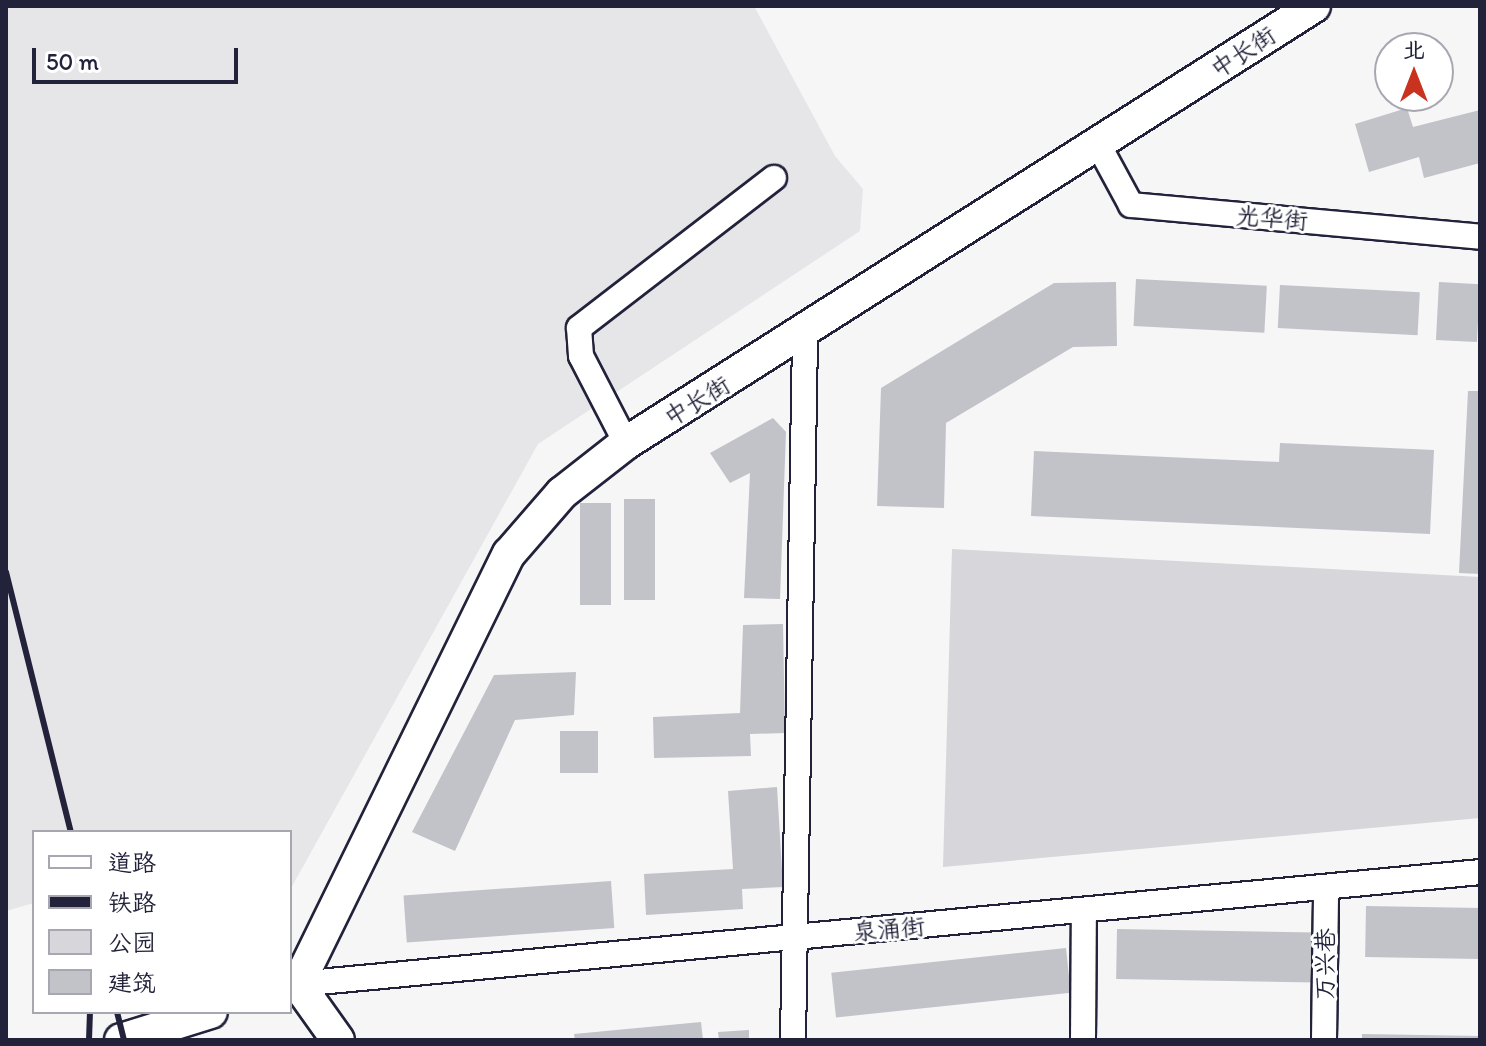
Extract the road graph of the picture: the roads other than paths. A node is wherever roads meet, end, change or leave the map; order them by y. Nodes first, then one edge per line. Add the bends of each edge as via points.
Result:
1 (1314, 6) edge
2 (1099, 146) junction
3 (774, 178) dead end
4 (1480, 237) edge
5 (805, 335) junction
6 (626, 443) junction
7 (1480, 872) edge
8 (1326, 888) junction
9 (1084, 910) junction
10 (795, 938) junction
11 (294, 986) edge
12 (202, 1023) edge
13 (121, 1040) edge
14 (338, 1040) edge
15 (793, 1040) edge
16 (1083, 1040) edge
17 (1324, 1040) edge

1 - 2 street, 中长街
2 - 4 street, 光华街 via 1131,205
2 - 5 street, 中长街
3 - 6 street via 579,328 581,356
5 - 6 street, 中长街
5 - 10 street
6 - 11 street, 中长街 via 562,493 509,554
7 - 8 street, 泉涌街
8 - 9 street, 泉涌街
8 - 17 street, 万兴巷
9 - 10 street, 泉涌街
9 - 16 street
10 - 11 street, 泉涌街
10 - 15 street
11 - 14 street
12 - 13 street

